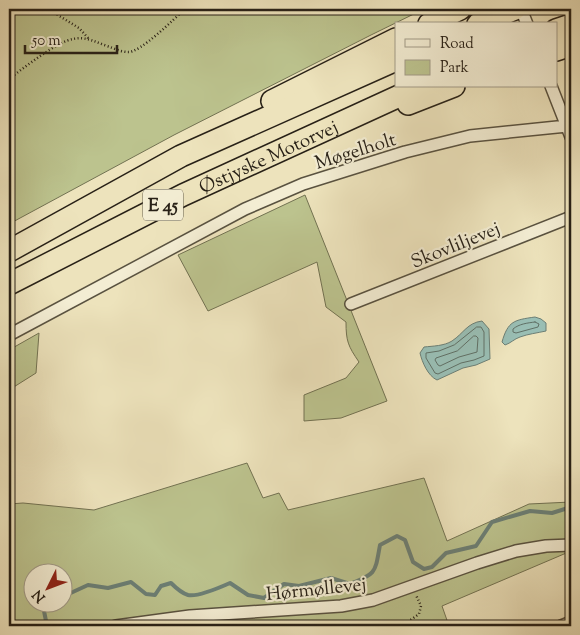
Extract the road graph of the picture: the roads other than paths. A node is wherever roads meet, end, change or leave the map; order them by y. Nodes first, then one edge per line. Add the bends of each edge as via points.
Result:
1 (460, 9) edge
2 (515, 9) edge
3 (521, 9) edge
4 (433, 22) edge
5 (483, 22) edge
6 (526, 22) edge
7 (571, 25) edge
8 (558, 29) edge
9 (395, 39) edge
10 (571, 45) edge
11 (558, 49) edge
12 (395, 60) edge
13 (418, 88) edge
14 (449, 88) edge
15 (551, 88) edge
16 (569, 131) edge
17 (319, 132) junction
18 (180, 156) junction
19 (571, 217) edge
20 (9, 251) edge
21 (9, 284) edge
22 (351, 304) dead end
23 (9, 335) edge
24 (571, 545) edge
25 (571, 622) edge
26 (116, 626) edge
27 (561, 626) edge

1 - 4 highway
2 - 5 highway
3 - 6 street
7 - 8 highway
9 - 18 highway via 200,137
10 - 11 highway
12 - 18 highway, Østjyske Motorvej / E 45
13 - 17 highway, Østjyske Motorvej / E 45
14 - 17 highway via 393,110
15 - 16 street
16 - 23 street, Møgelholt via 470,136 405,152 303,184 244,209
17 - 21 highway, Østjyske Motorvej / E 45 via 183,195
18 - 20 highway, Østjyske Motorvej / E 45
19 - 22 street, Skovliljevej
24 - 26 street, Hørmøllevej via 516,551 373,600 341,606 190,616
25 - 27 street

